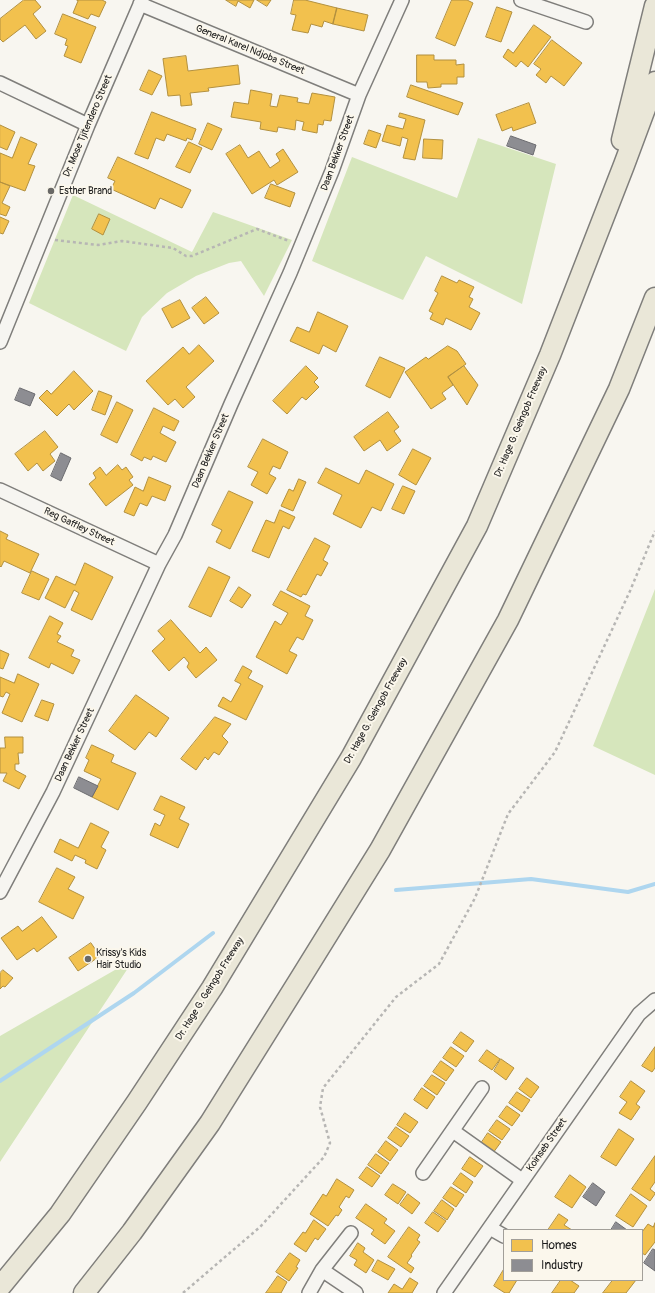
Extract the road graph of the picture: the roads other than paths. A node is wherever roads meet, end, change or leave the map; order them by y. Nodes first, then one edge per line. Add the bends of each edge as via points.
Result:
1 (402, 0) edge
2 (521, 0) edge
3 (141, 2) edge
4 (655, 6) edge
5 (586, 22) dead end
6 (655, 82) edge
7 (0, 83) edge
8 (359, 95) junction
9 (88, 125) junction
10 (601, 226) junction
11 (655, 298) edge
12 (3, 328) edge
13 (0, 342) edge
14 (0, 490) edge
15 (159, 564) junction
16 (0, 892) edge
17 (655, 1000) edge
18 (482, 1088) dead end
19 (453, 1131) junction
20 (423, 1173) dead end
21 (522, 1180) junction
22 (490, 1228) junction
23 (351, 1233) dead end
24 (503, 1235) edge
25 (322, 1270) junction
26 (0, 1287) edge
27 (84, 1293) edge
28 (308, 1293) edge
29 (356, 1293) edge
30 (444, 1293) edge

1 - 8 street, Daan Bekker Street
2 - 5 street
3 - 8 street, General Karel Ndjoba Street
3 - 9 street, Dr. Mose Tjitendero Street
4 - 10 highway
6 - 10 highway, Dr. Hage G. Geingob Freeway
7 - 9 street
8 - 15 street, Daan Bekker Street via 332,171 290,274 175,535
9 - 12 street, Dr. Mose Tjitendero Street
10 - 26 highway, Dr. Hage G. Geingob Freeway via 550,355 476,526 351,758 212,988 137,1102 60,1214
11 - 27 highway via 619,388 508,620 380,850 210,1123 132,1232
12 - 13 street, Dr. Mose Tjitendero Street
14 - 15 street, Reg Gaffley Street
15 - 16 street, Daan Bekker Street via 53,792
17 - 21 street, Koinseb Street via 639,1014
18 - 19 street
19 - 20 street
19 - 21 street
21 - 22 street, Koinseb Street
22 - 24 street
22 - 30 street, Koinseb Street
23 - 25 street
25 - 28 street
25 - 29 street

